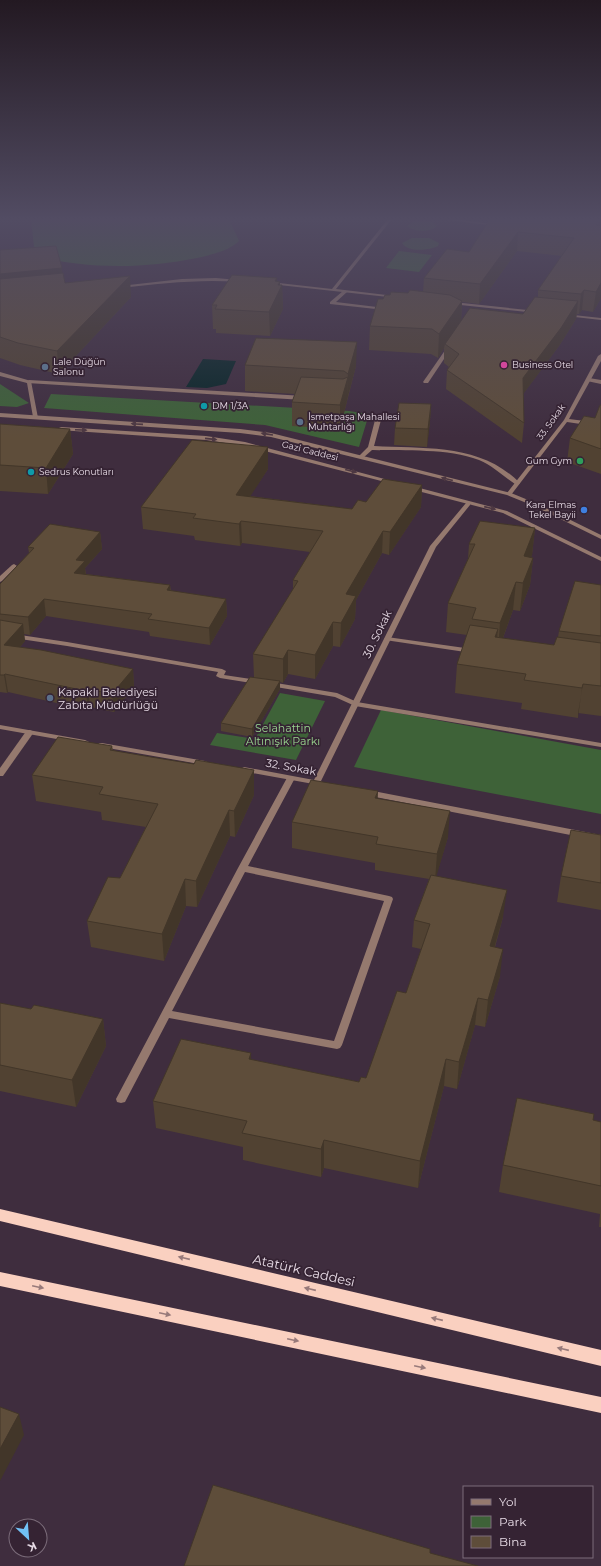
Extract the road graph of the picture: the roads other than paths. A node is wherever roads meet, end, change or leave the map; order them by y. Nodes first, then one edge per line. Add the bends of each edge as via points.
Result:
1 (345, 292) joint
2 (401, 297) edge
3 (448, 302) edge
4 (395, 310) edge
5 (541, 312) edge
6 (564, 315) edge
7 (601, 319) edge
8 (453, 343) edge
9 (601, 356) edge
10 (0, 374) edge
11 (589, 380) junction
12 (29, 382) junction
13 (426, 382) dead end
14 (601, 382) edge
15 (311, 399) edge
16 (0, 415) edge
17 (36, 417) junction
18 (378, 420) dead end
19 (566, 420) junction
20 (601, 425) edge
21 (53, 429) edge
22 (371, 448) junction
23 (361, 457) junction
24 (517, 483) junction
25 (509, 494) junction
26 (468, 504) junction
27 (601, 536) edge
28 (601, 559) edge
29 (14, 566) dead end
30 (0, 580) edge
31 (0, 634) edge
32 (387, 639) junction
33 (479, 652) edge
34 (355, 704) junction
35 (0, 727) edge
36 (30, 732) junction
37 (601, 745) edge
38 (214, 764) edge
39 (237, 768) edge
40 (0, 774) edge
41 (291, 778) junction
42 (321, 783) joint
43 (363, 792) edge
44 (601, 838) edge
45 (242, 868) junction
46 (167, 1014) junction
47 (121, 1098) dead end
48 (0, 1214) edge
49 (0, 1279) edge
50 (601, 1358) edge
51 (601, 1405) edge

1 - 2 street
1 - 4 street via 332,303
3 - 5 street
6 - 7 street
8 - 13 street
9 - 11 street, 33. Sokak
10 - 12 street
11 - 14 street
11 - 19 street, 33. Sokak
12 - 15 street
12 - 17 street
16 - 17 street
23 -> 17 street via 255,432
18 - 22 street
19 - 20 street
19 - 24 street, 33. Sokak
21 -> 26 street, Gazi Caddesi via 206,438 245,444 366,474
22 - 23 street
22 - 24 street via 447,452 471,456 487,462
25 -> 23 street
24 - 25 street, 33. Sokak
25 - 27 street
26 -> 28 street, Gazi Caddesi via 505,512
26 - 32 street, 30. Sokak via 433,546
29 - 30 street
31 - 34 street via 222,671 220,676 337,695
32 - 33 street
32 - 34 street, 30. Sokak
34 - 37 street
34 - 42 street, 30. Sokak
35 - 36 street
36 - 38 street
36 - 40 street
39 - 41 street, 32. Sokak
41 - 42 street, 32. Sokak
41 - 45 street
43 - 44 street
45 - 46 street
45 - 46 street via 389,899 338,1045
46 - 47 street
50 -> 48 highway, Atatürk Caddesi
49 -> 51 highway

